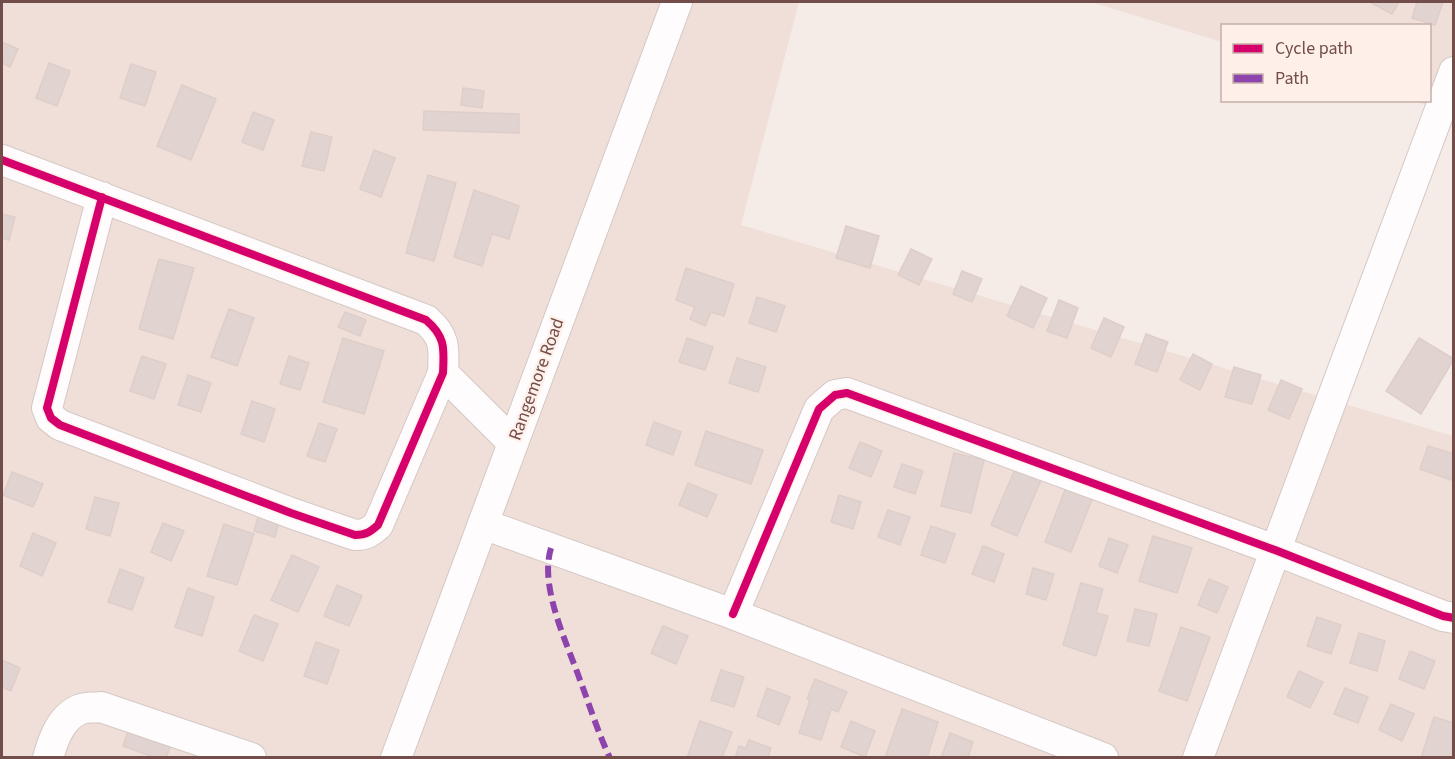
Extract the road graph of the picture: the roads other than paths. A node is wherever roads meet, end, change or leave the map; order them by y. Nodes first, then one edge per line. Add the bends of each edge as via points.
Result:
1 (677, 2) edge
2 (1454, 72) edge
3 (2, 160) edge
4 (102, 197) junction
5 (443, 373) junction
6 (513, 443) junction
7 (483, 524) junction
8 (1275, 550) junction
9 (733, 614) junction
10 (1454, 618) edge
11 (48, 758) edge
12 (251, 758) edge
13 (396, 758) edge
14 (1103, 758) edge
15 (1198, 758) edge

1 - 6 street, Rangemore Road
2 - 8 street
3 - 4 street
4 - 5 street via 426,320 441,338
4 - 5 street via 47,408 60,425 291,513 364,535 378,525
5 - 6 street
6 - 7 street, Rangemore Road
7 - 9 street
7 - 13 street, Rangemore Road
8 - 9 street via 847,393 835,394 819,409
8 - 10 street
8 - 15 street
9 - 14 street
11 - 12 street via 54,738 69,716 81,709 101,707

